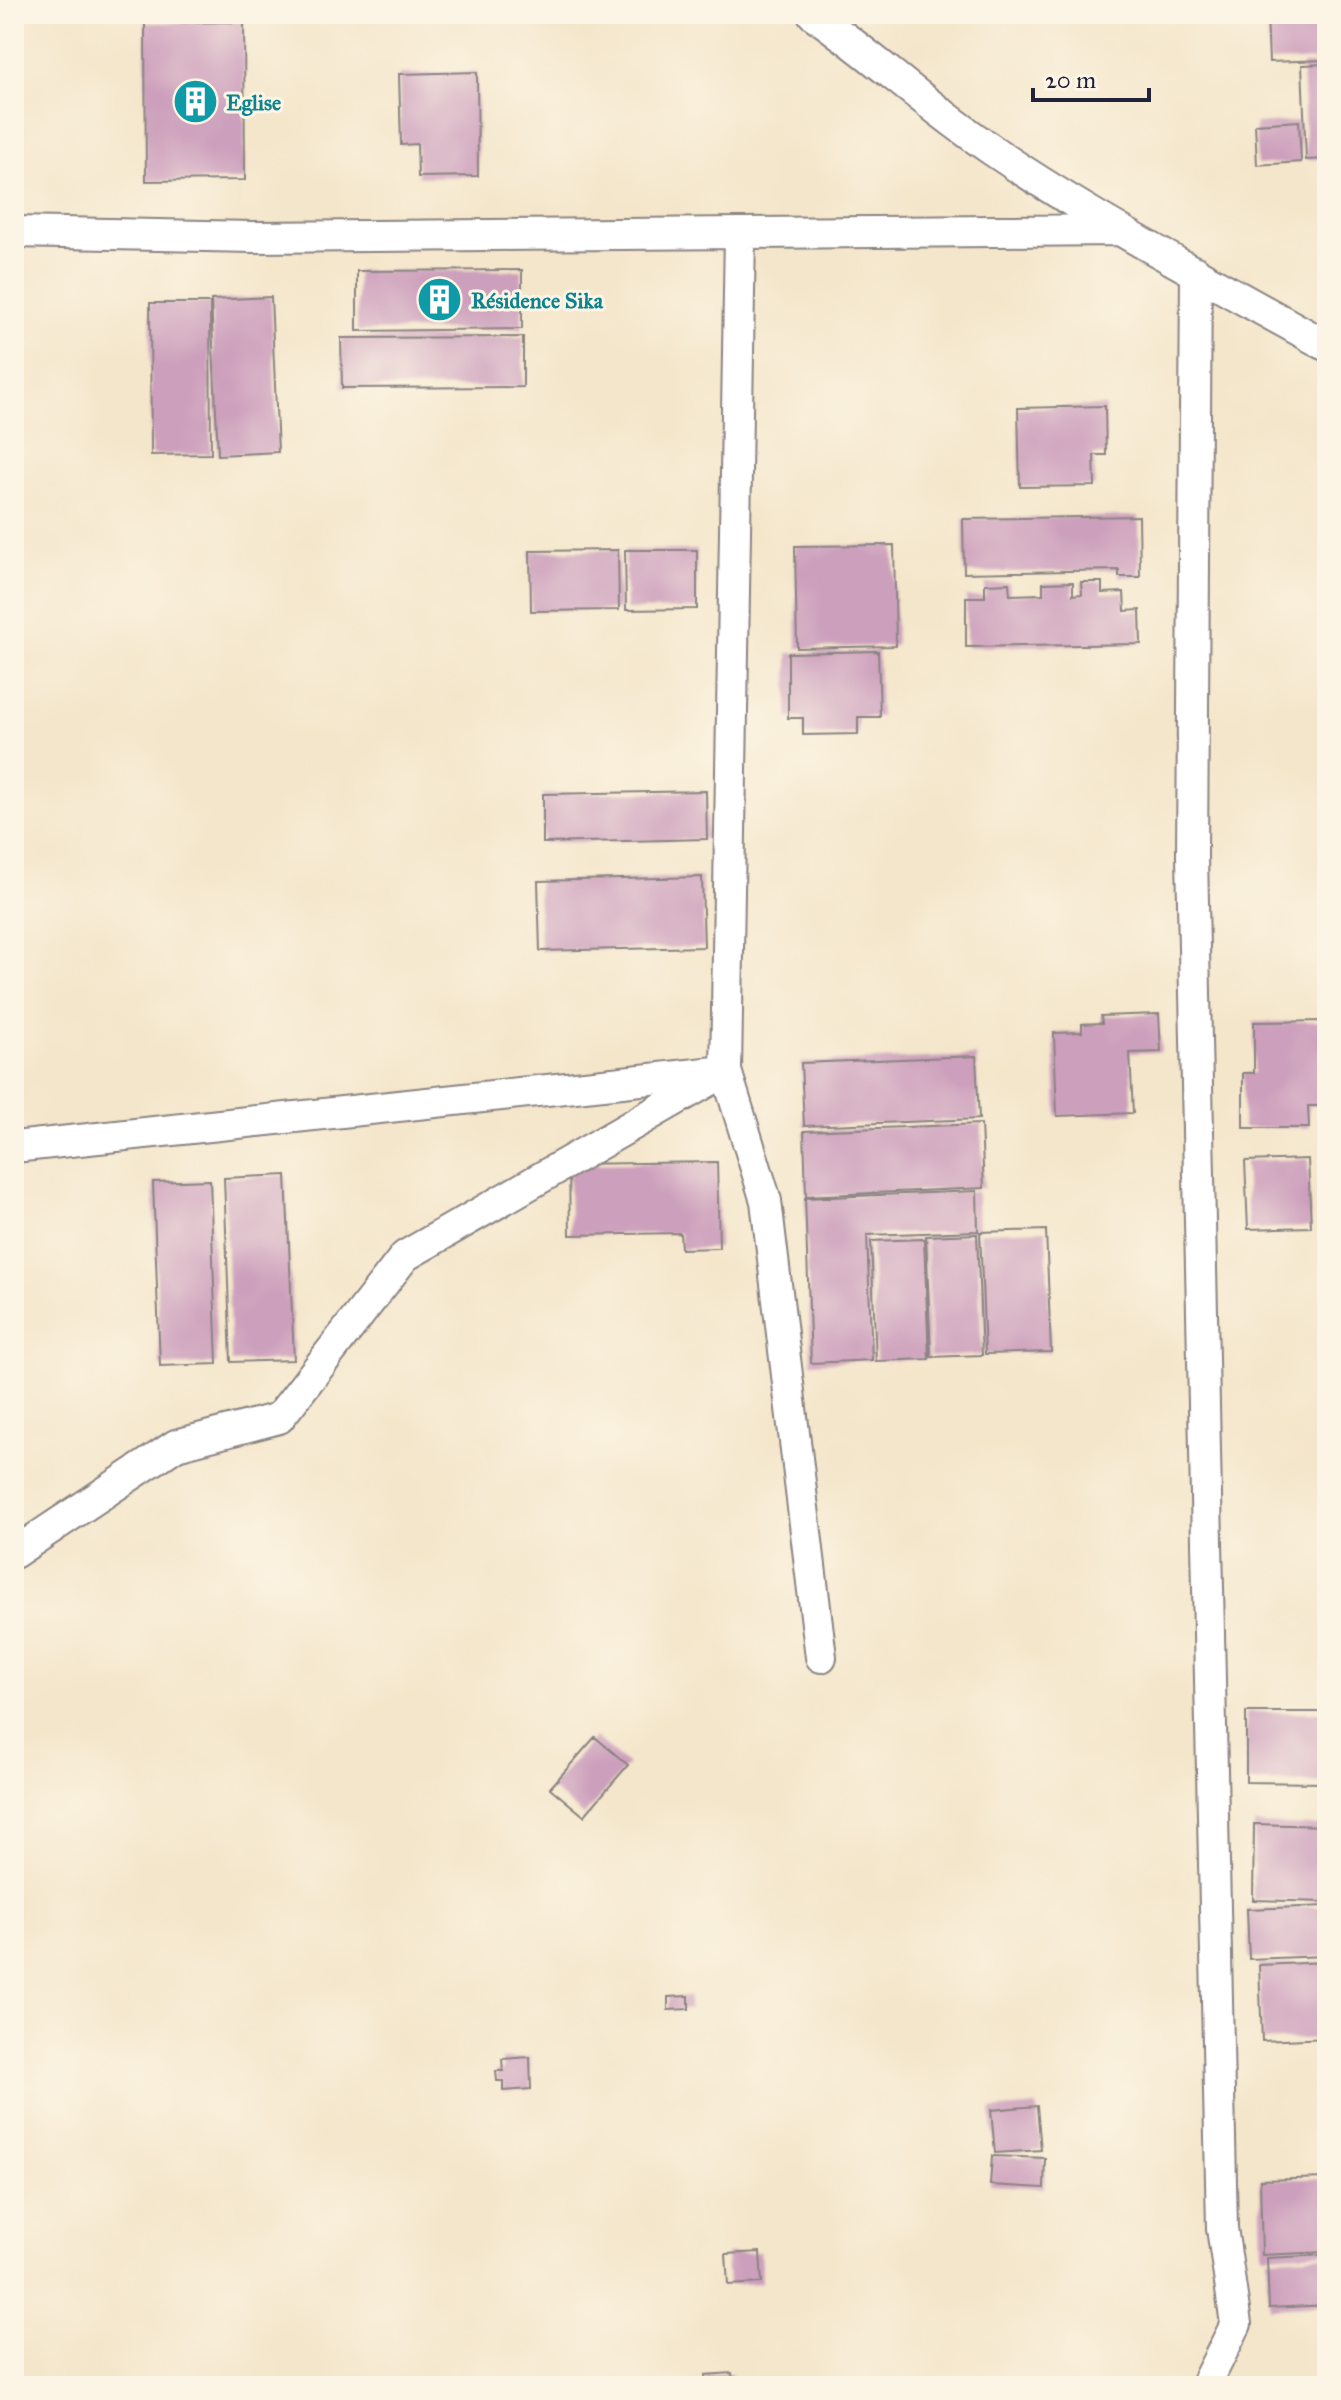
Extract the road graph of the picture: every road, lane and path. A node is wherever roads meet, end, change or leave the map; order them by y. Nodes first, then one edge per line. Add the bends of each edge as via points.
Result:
1 (813, 14) edge
2 (1118, 230) junction
3 (14, 232) edge
4 (740, 233) junction
5 (1196, 272) junction
6 (1327, 346) edge
7 (726, 1071) junction
8 (14, 1147) edge
9 (14, 1553) edge
10 (821, 1657) dead end
11 (1205, 2386) edge

1 - 2 street via 990,149
2 - 4 street
2 - 5 street
3 - 4 street via 253,237
4 - 7 street
5 - 6 street
5 - 11 street via 1192,856 1222,2228 1236,2324
7 - 8 street
7 - 9 street via 405,1256 279,1418 176,1445
7 - 10 street via 766,1201

